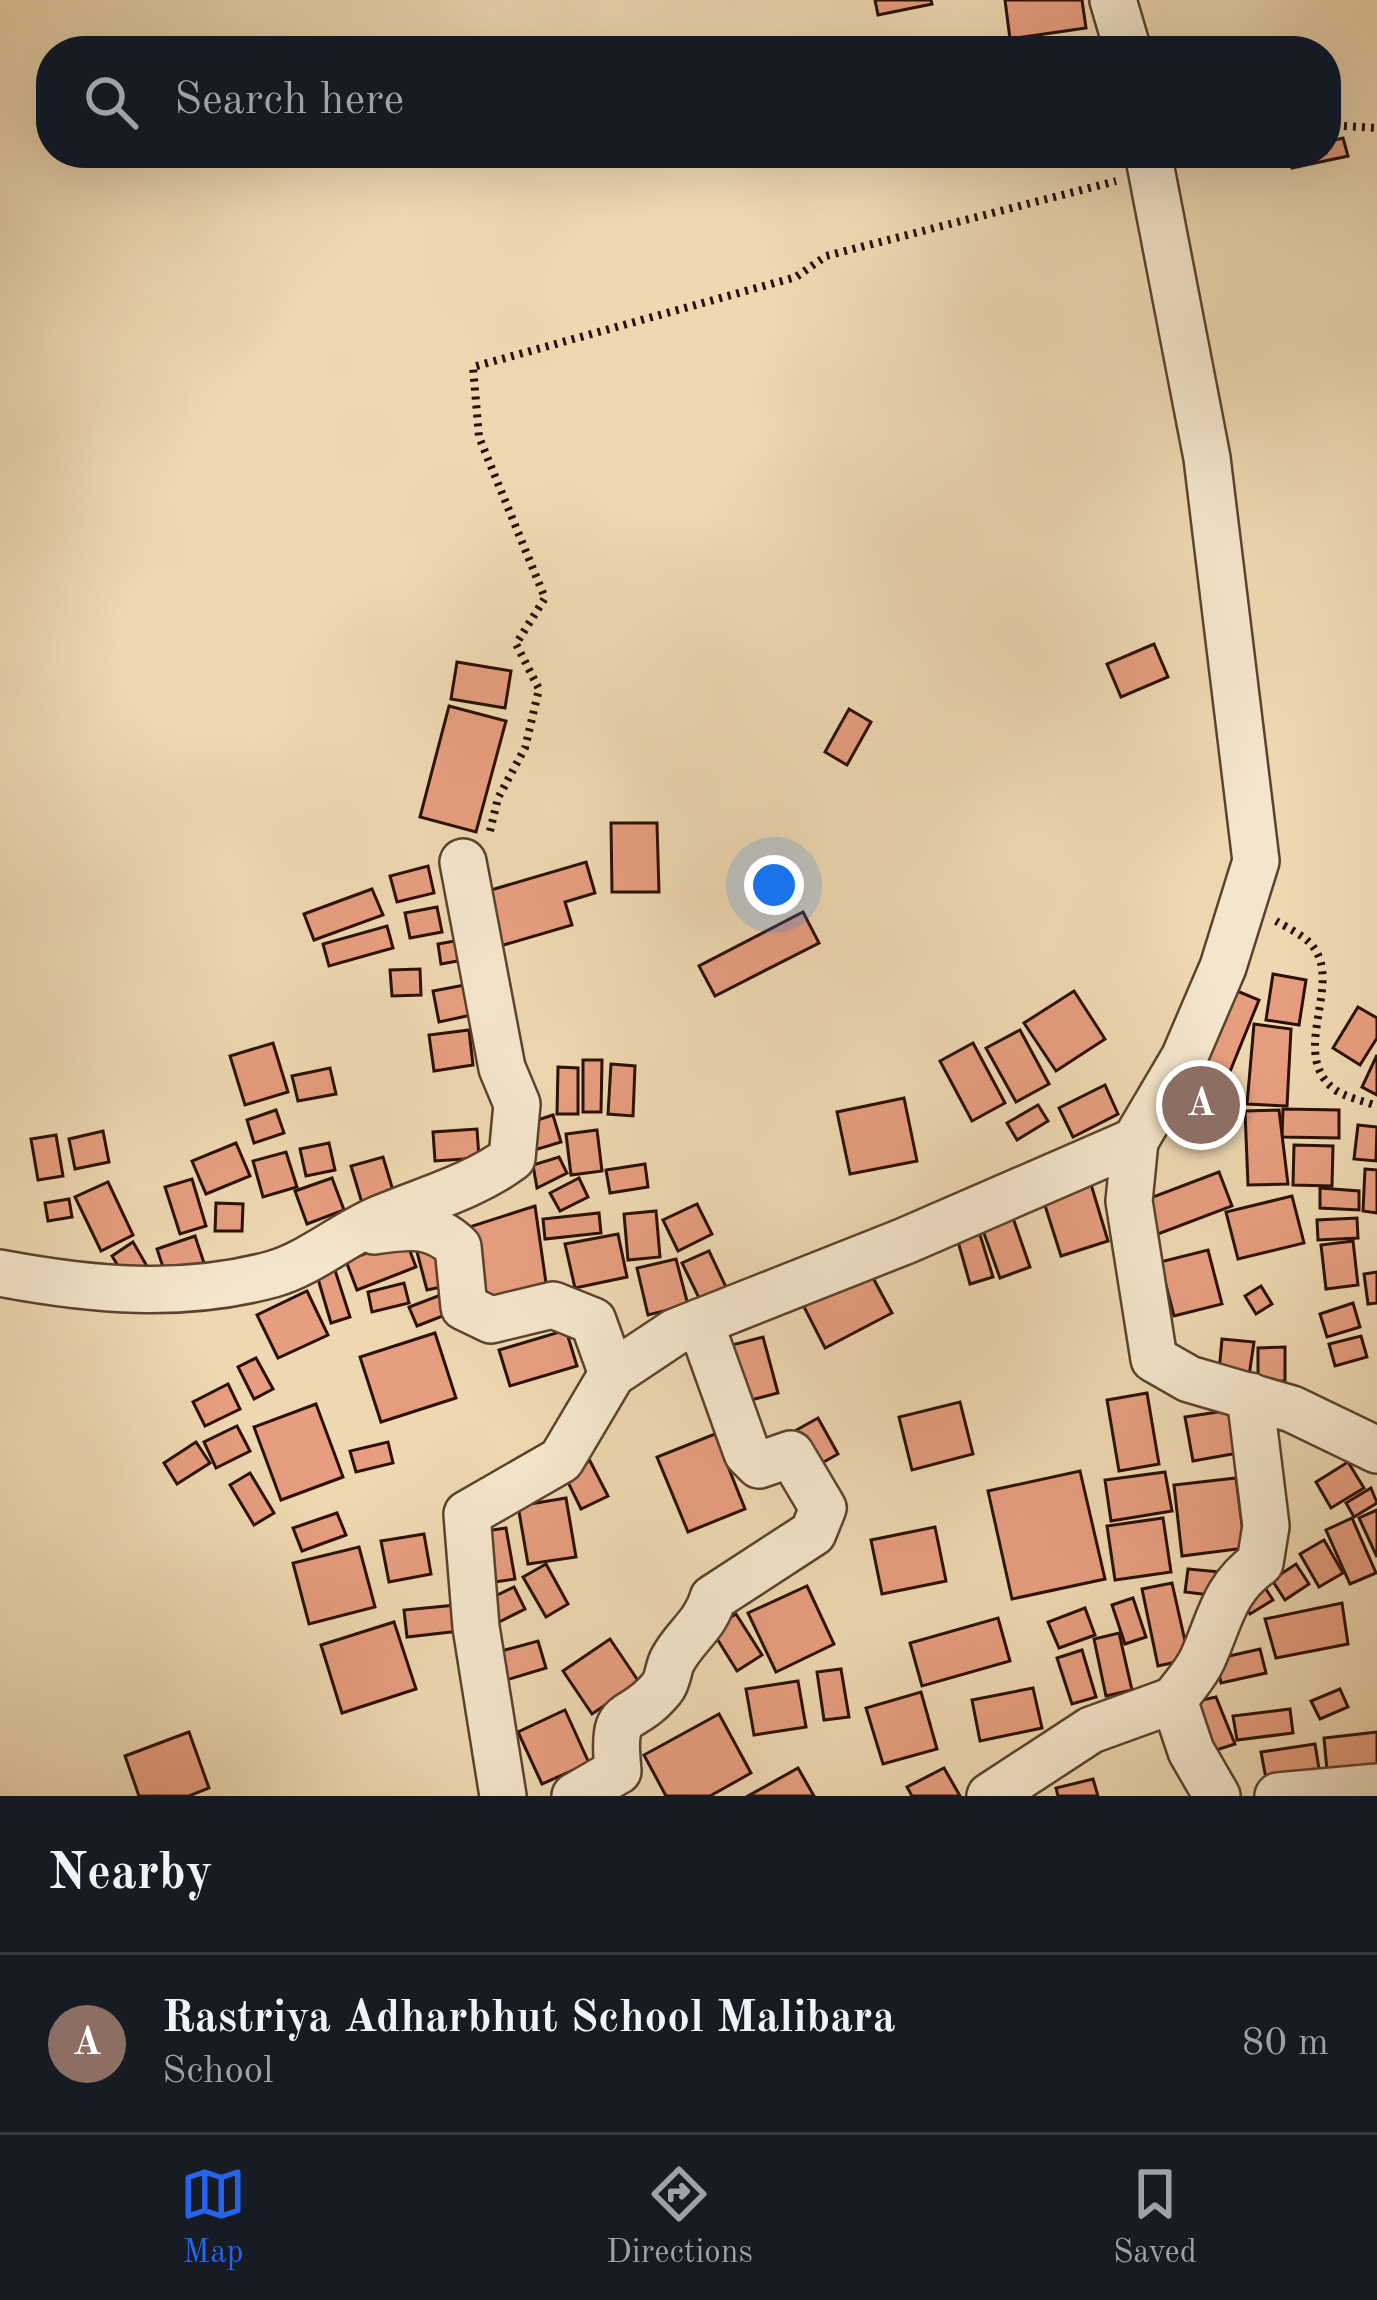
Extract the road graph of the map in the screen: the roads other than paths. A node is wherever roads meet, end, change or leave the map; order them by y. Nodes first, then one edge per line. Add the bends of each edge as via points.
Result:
1 (1113, 0) edge
2 (1124, 36) edge
3 (1140, 168) edge
4 (463, 862) road end
5 (1135, 1141) junction
6 (350, 1231) junction
7 (0, 1273) edge
8 (700, 1322) junction
9 (612, 1374) junction
10 (1250, 1396) junction
11 (1377, 1450) edge
12 (1174, 1700) junction
13 (1377, 1787) edge
14 (502, 1796) edge
15 (575, 1796) edge
16 (990, 1796) edge
17 (1217, 1796) edge
18 (1278, 1796) edge

1 - 2 street
3 - 5 street via 1207,458 1256,861 1184,1058
4 - 6 street via 502,1068 517,1104 512,1158
5 - 8 street
5 - 10 street via 1129,1201 1154,1360
6 - 7 street via 276,1274 174,1291
6 - 9 street via 420,1226 444,1233 458,1247 464,1307 491,1319 554,1305 593,1322
8 - 9 street
8 - 15 street via 747,1454 760,1465 791,1454 823,1508 813,1533 713,1598 707,1620 673,1658 664,1687 620,1718 618,1771
9 - 14 street via 561,1460 466,1514
10 - 11 street
10 - 12 street via 1266,1526 1260,1563 1226,1596 1200,1665
12 - 16 street via 1091,1730
12 - 17 street
13 - 18 street

